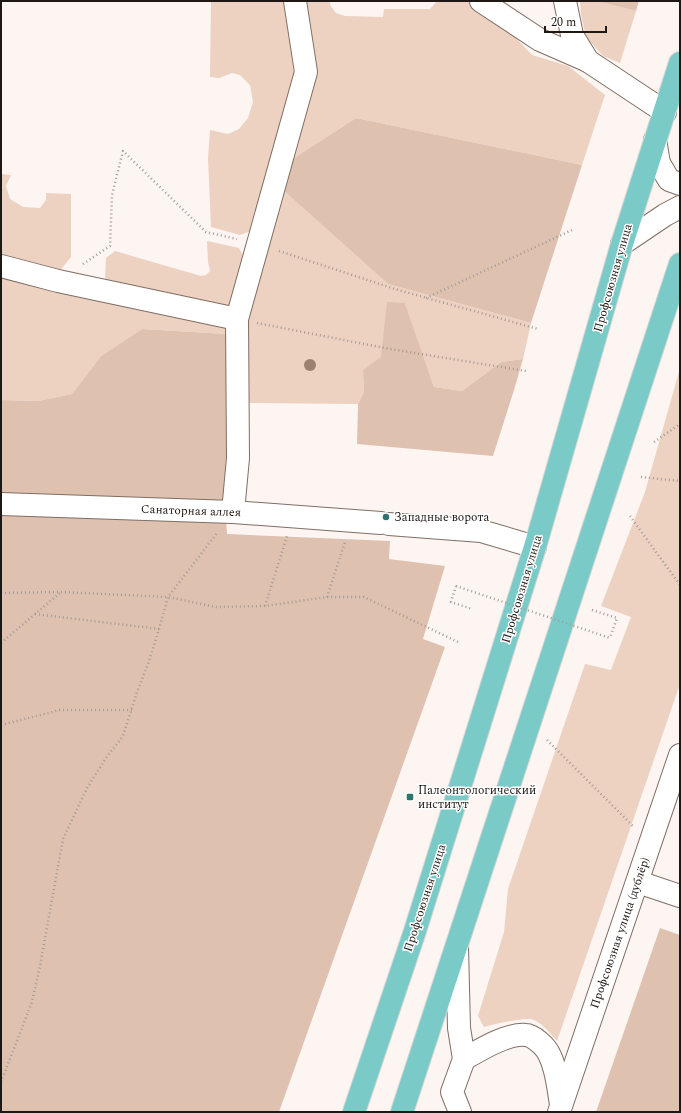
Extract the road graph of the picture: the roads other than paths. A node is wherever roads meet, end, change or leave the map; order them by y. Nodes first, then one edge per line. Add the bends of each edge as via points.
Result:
1 (295, 1) edge
2 (481, 1) edge
3 (565, 1) edge
4 (588, 61) junction
5 (680, 63) edge
6 (665, 112) junction
7 (656, 140) junction
8 (680, 184) edge
9 (680, 207) edge
10 (622, 244) junction
11 (680, 264) edge
12 (1, 266) edge
13 (237, 320) junction
14 (1, 504) edge
15 (233, 512) junction
16 (535, 547) junction
17 (680, 755) edge
18 (638, 882) junction
19 (680, 896) edge
20 (456, 944) junction
21 (464, 1059) junction
22 (560, 1109) edge
23 (354, 1112) edge
24 (402, 1112) edge
25 (460, 1112) edge

1 - 13 street via 306,72
2 - 4 street via 540,40
3 - 4 street via 572,35
4 - 6 street
5 - 6 main road, Профсоюзная улица
6 - 7 main road, Профсоюзная улица
7 - 8 street via 659,163 669,180
7 - 10 main road, Профсоюзная улица
9 - 10 street
10 - 16 main road, Профсоюзная улица
11 - 20 main road
12 - 13 street
13 - 15 street via 238,458
14 - 15 street, Санаторная аллея
15 - 16 street, Санаторная аллея via 480,531
16 - 23 main road, Профсоюзная улица via 415,930
17 - 18 street, Профсоюзная улица (дублёр)
18 - 19 street
18 - 22 street, Профсоюзная улица (дублёр)
20 - 21 street via 459,1028
20 - 24 main road
21 - 22 street via 489,1045 527,1034 540,1042 549,1053 554,1066
21 - 25 street via 452,1092

